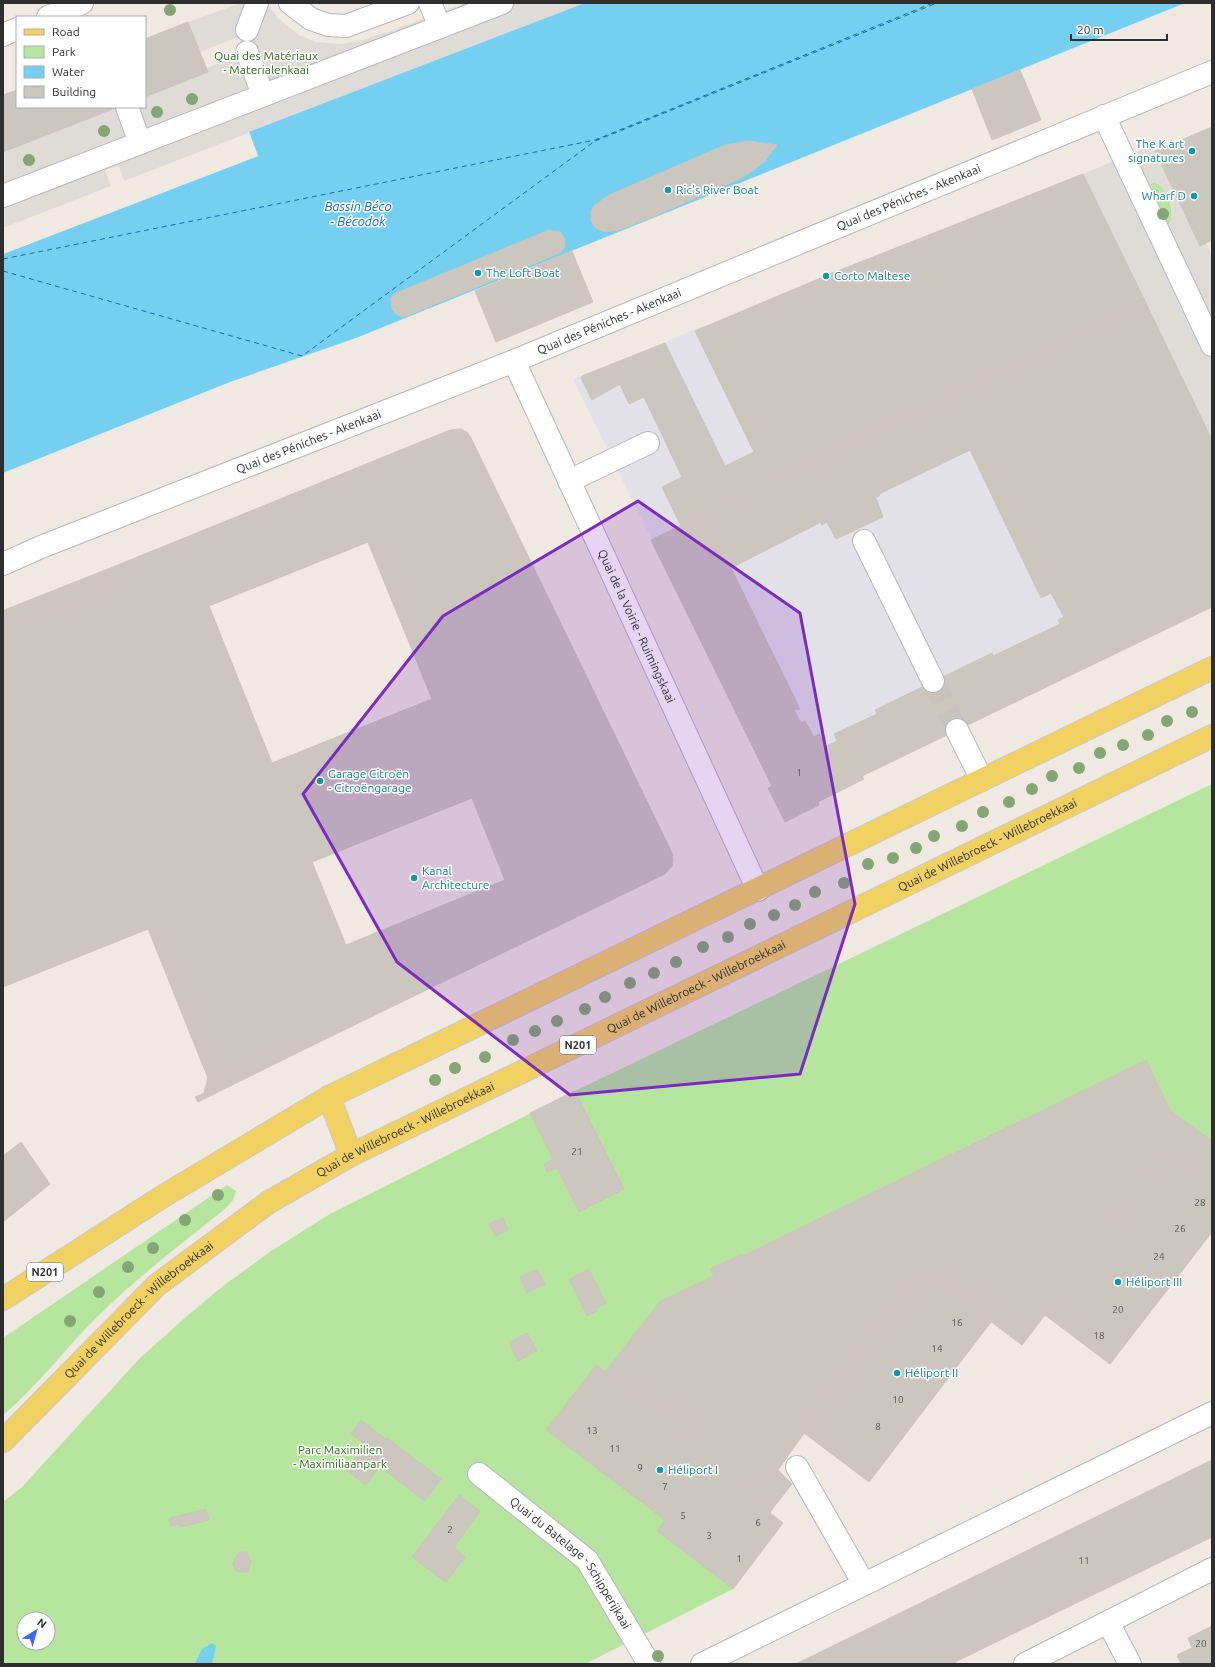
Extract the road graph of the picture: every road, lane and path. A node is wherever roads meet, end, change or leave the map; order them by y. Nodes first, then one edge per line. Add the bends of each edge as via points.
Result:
1 (82, 3) edge
2 (257, 3) edge
3 (290, 3) edge
4 (408, 3) edge
5 (430, 3) edge
6 (502, 3) edge
7 (50, 16) edge
8 (440, 27) junction
9 (16, 30) edge
10 (247, 30) dead end
11 (3, 35) edge
12 (247, 52) dead end
13 (1212, 72) edge
14 (263, 95) junction
15 (127, 108) edge
16 (1104, 116) junction
17 (140, 143) junction
18 (3, 196) edge
19 (1212, 345) edge
20 (514, 361) junction
21 (648, 443) dead end
22 (569, 481) junction
23 (864, 541) dead end
24 (3, 564) edge
25 (1212, 668) edge
26 (933, 681) tunnel mouth
27 (957, 730) tunnel mouth
28 (1212, 736) edge
29 (982, 780) junction
30 (758, 890) junction
31 (329, 1097) junction
32 (351, 1155) junction
33 (3, 1299) edge
34 (1212, 1413) edge
35 (3, 1441) edge
36 (797, 1467) dead end
37 (478, 1474) dead end
38 (1212, 1569) edge
39 (864, 1584) junction
40 (1108, 1622) junction
41 (649, 1664) edge
42 (702, 1664) edge
43 (1025, 1664) edge
44 (1130, 1664) edge

1 - 7 street
2 - 10 street
3 - 4 street via 311,19 328,25 346,26
5 - 8 street
6 - 8 street
8 - 14 street
9 - 11 street
12 - 14 street
13 - 16 street, Quai des Péniches - Akenkaai
14 - 17 street
15 - 17 street
16 - 19 street
16 - 20 street, Quai des Péniches - Akenkaai
17 - 18 street
20 - 22 street, Quai de la Voirie - Ruimingskaai
20 - 24 street, Quai des Péniches - Akenkaai
21 - 22 street
22 - 30 street, Quai de la Voirie - Ruimingskaai
23 - 26 street
25 - 29 main road, N201
27 - 29 street
28 - 32 main road, Quai de Willebroeck - Willebroekkaai / N201
29 - 30 main road, N201
30 - 31 main road, N201
31 - 32 main road
31 - 33 main road, N201 via 165,1195
32 - 35 main road, Quai de Willebroeck - Willebroekkaai / N201 via 269,1202 157,1285
34 - 39 street
36 - 39 street
37 - 41 street, Quai du Batelage - Schipperijkaai via 587,1560
38 - 40 street
39 - 42 street
40 - 43 street
40 - 44 street

